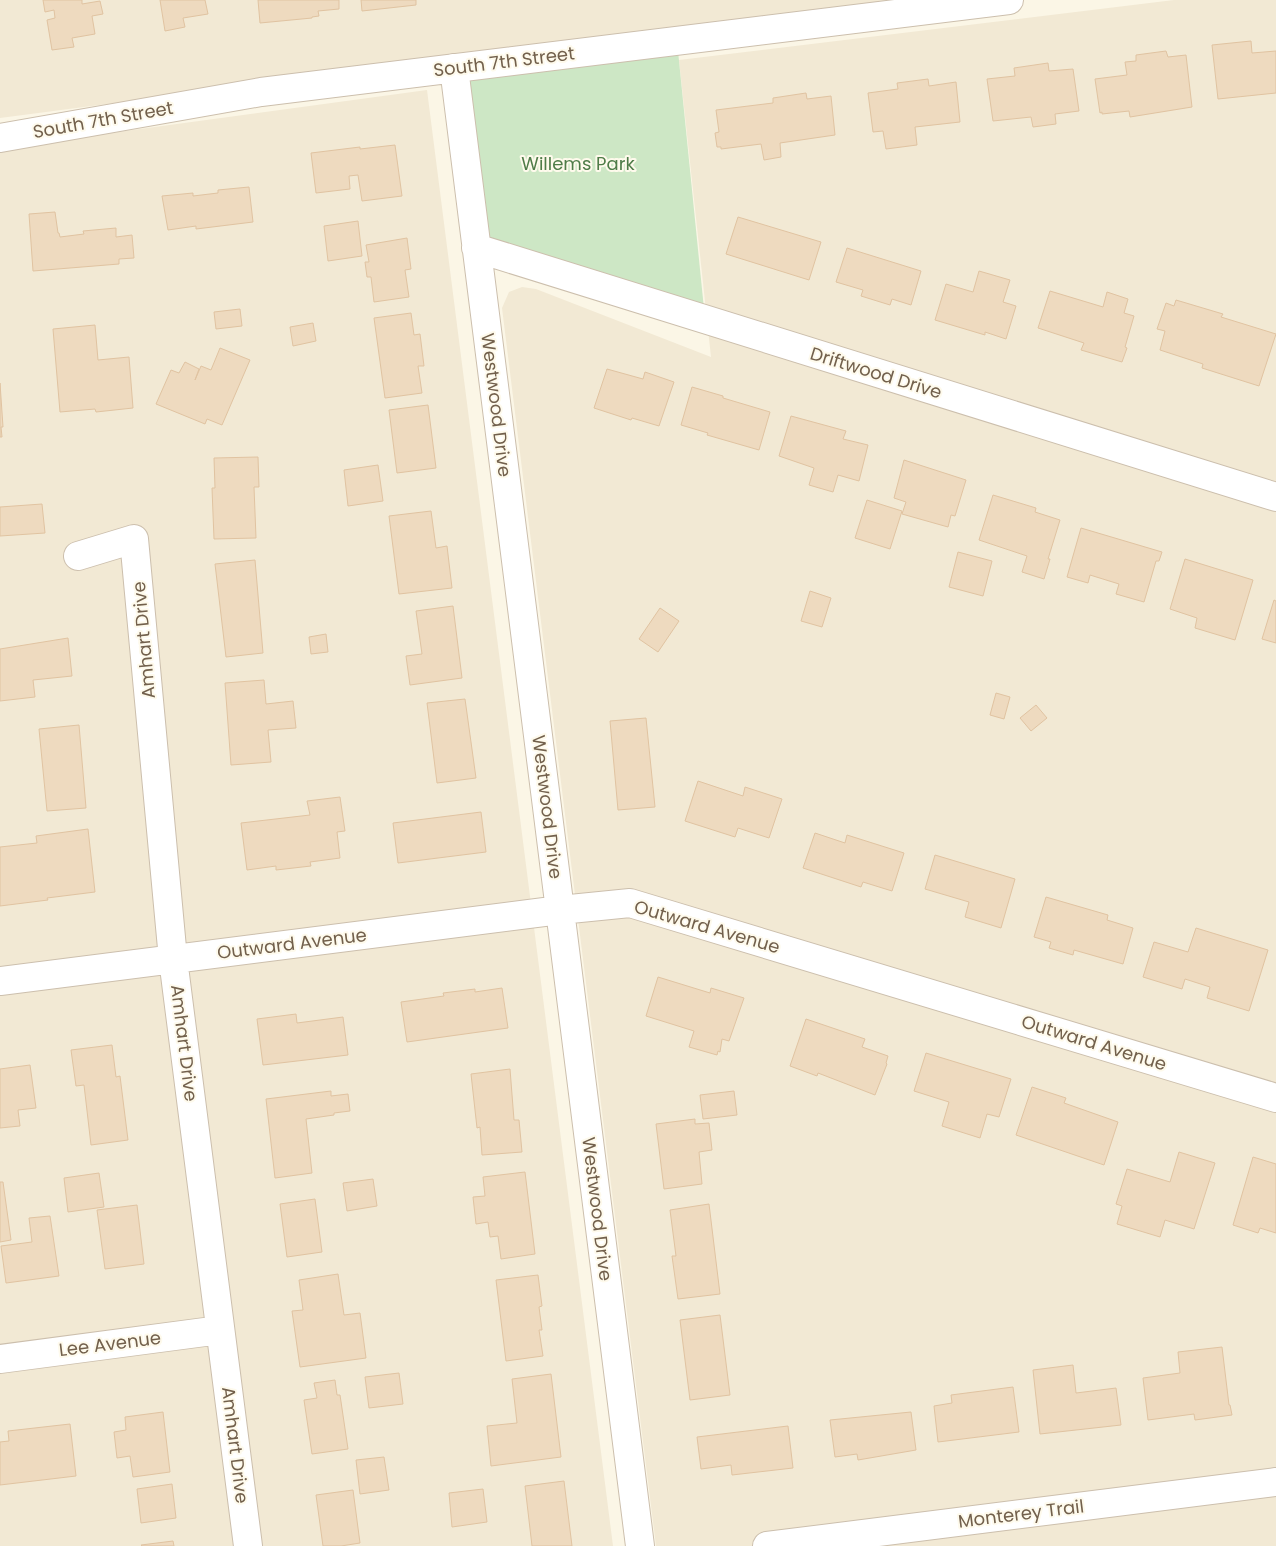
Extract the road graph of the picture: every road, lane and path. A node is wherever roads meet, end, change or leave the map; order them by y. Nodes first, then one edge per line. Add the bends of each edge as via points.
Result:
1 (999, 1) edge
2 (454, 68) junction
3 (0, 138) edge
4 (476, 248) junction
5 (1276, 497) edge
6 (78, 556) dead end
7 (560, 910) junction
8 (173, 959) junction
9 (0, 980) edge
10 (1276, 1098) edge
11 (220, 1330) junction
12 (0, 1359) edge
13 (1276, 1482) edge
14 (248, 1546) edge
15 (640, 1546) edge
16 (766, 1546) edge

1 - 2 street, South 7th Street
2 - 3 street, South 7th Street via 261,92
2 - 4 street, Westwood Drive
4 - 5 street, Driftwood Drive
4 - 7 street, Westwood Drive
6 - 8 street, Amhart Drive via 134,538
7 - 8 street, Outward Avenue
7 - 10 street, Outward Avenue via 630,903
7 - 15 street, Westwood Drive
8 - 9 street, Outward Avenue
8 - 11 street, Amhart Drive
11 - 12 street, Lee Avenue
11 - 14 street, Amhart Drive
13 - 16 street, Monterey Trail

